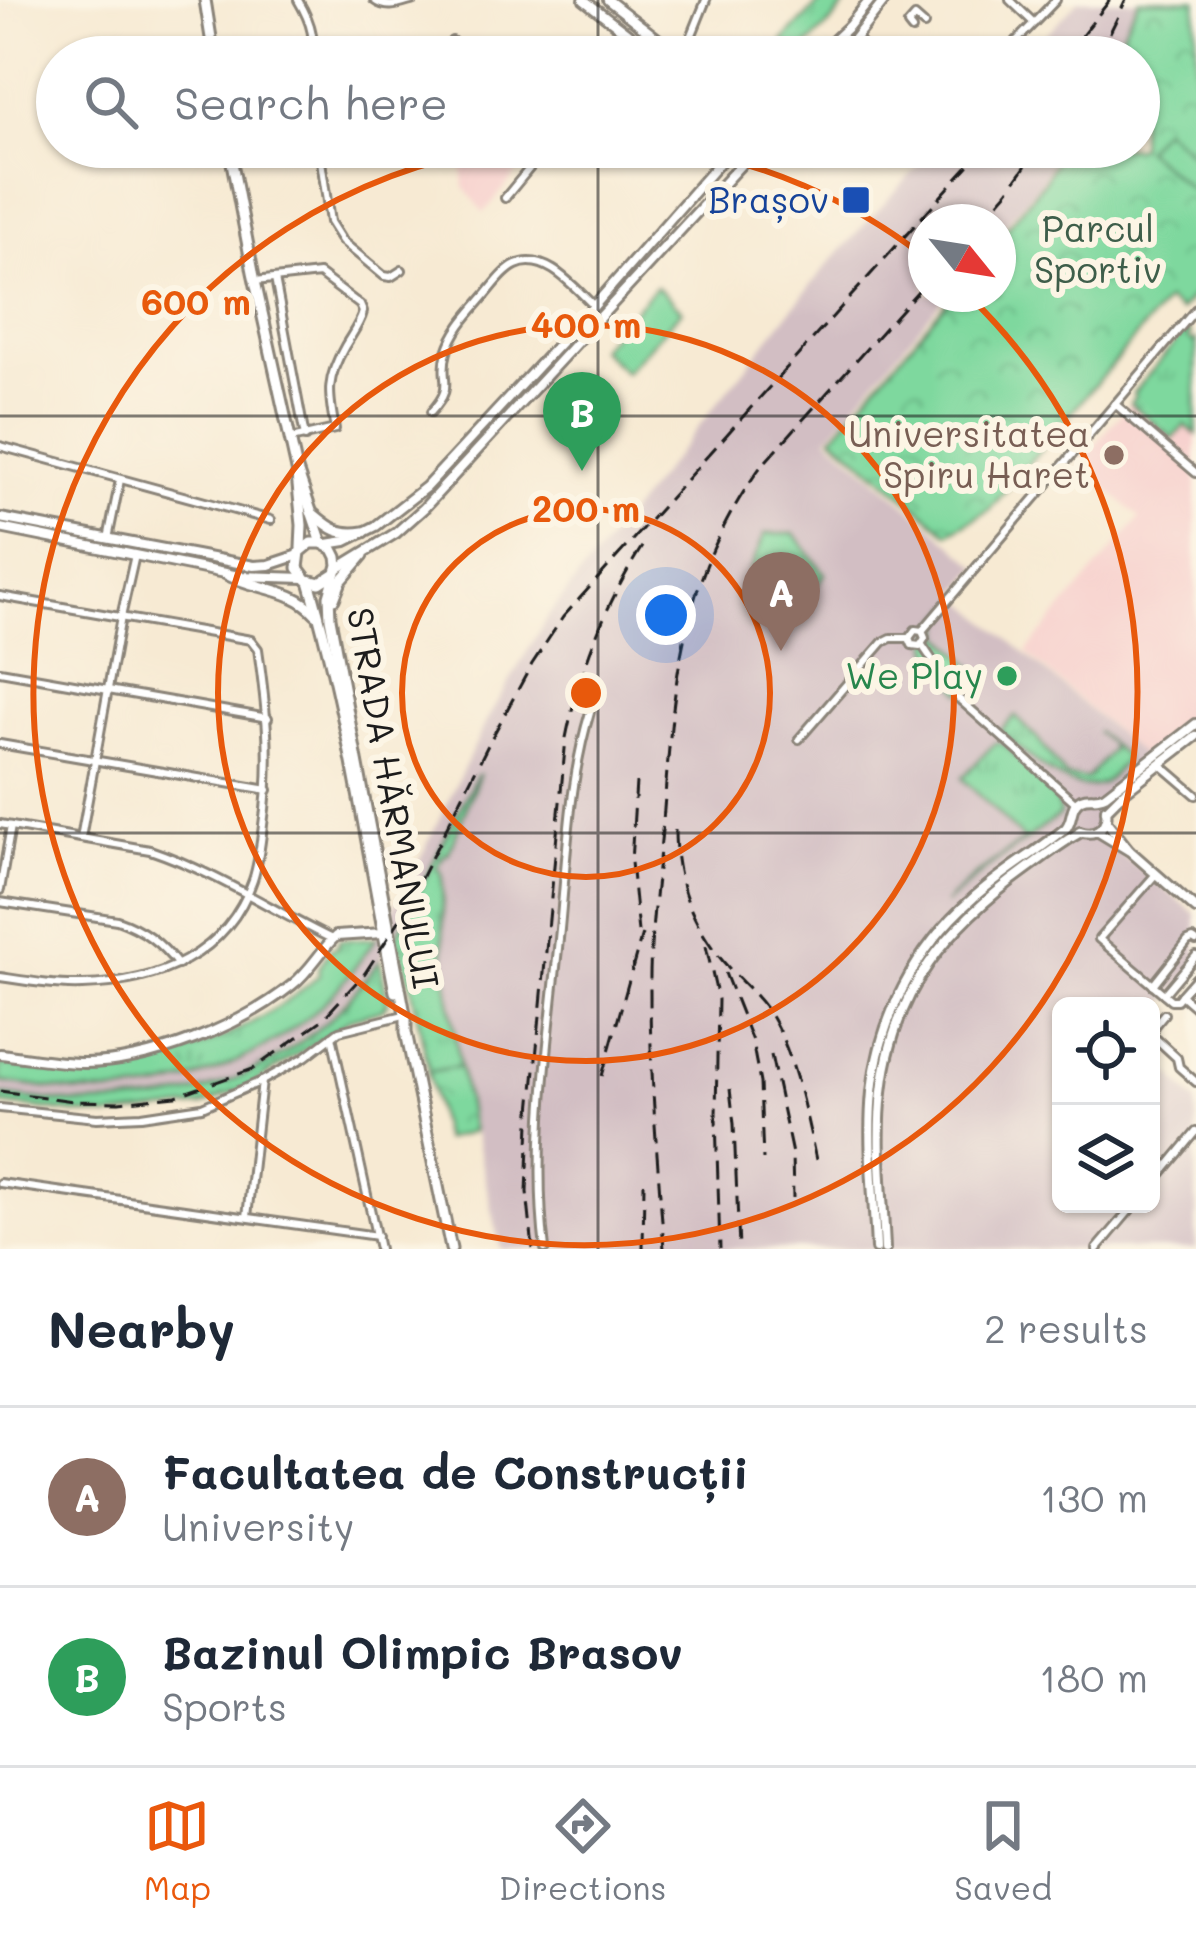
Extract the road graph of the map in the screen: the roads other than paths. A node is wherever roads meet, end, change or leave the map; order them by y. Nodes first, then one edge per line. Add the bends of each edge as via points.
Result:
1 (206, 0) edge
2 (298, 0) edge
3 (374, 0) edge
4 (414, 0) edge
5 (584, 0) edge
6 (608, 0) edge
7 (706, 0) edge
8 (870, 0) edge
9 (885, 0) edge
10 (1010, 0) edge
11 (1056, 0) edge
12 (1034, 23) junction
13 (924, 25) dead end
14 (646, 30) junction
15 (912, 30) dead end
16 (211, 36) edge
17 (311, 36) edge
18 (631, 36) edge
19 (641, 36) edge
20 (654, 36) edge
21 (693, 36) edge
22 (838, 36) edge
23 (858, 36) edge
24 (1021, 36) edge
25 (233, 168) edge
26 (322, 168) edge
27 (530, 168) edge
28 (715, 168) edge
29 (738, 168) edge
30 (506, 198) dead end
31 (402, 270) dead end
32 (275, 279) junction
33 (255, 281) junction
34 (594, 306) junction
35 (1196, 309) edge
36 (1115, 404) junction
37 (431, 412) dead end
38 (304, 437) junction
39 (290, 440) junction
40 (0, 446) edge
41 (297, 470) junction
42 (1196, 473) edge
43 (120, 480) junction
44 (310, 511) junction
45 (0, 518) edge
46 (271, 520) dead end
47 (0, 528) edge
48 (364, 532) junction
49 (108, 539) junction
50 (324, 543) junction
51 (300, 554) junction
52 (135, 555) junction
53 (363, 555) junction
54 (336, 571) junction
55 (224, 573) junction
56 (307, 580) junction
57 (0, 596) edge
58 (330, 610) junction
59 (121, 617) junction
60 (322, 625) junction
61 (922, 631) junction
62 (909, 638) junction
63 (922, 645) junction
64 (0, 671) edge
65 (107, 690) junction
66 (590, 712) dead end
67 (268, 718) junction
68 (1196, 724) edge
69 (1196, 736) edge
70 (799, 739) dead end
71 (0, 744) edge
72 (95, 760) junction
73 (1160, 764) junction
74 (268, 790) junction
75 (1196, 795) edge
76 (1097, 799) junction
77 (1076, 803) junction
78 (1106, 816) junction
79 (1072, 821) junction
80 (0, 824) edge
81 (11, 826) junction
82 (1081, 832) junction
83 (1097, 832) junction
84 (81, 838) junction
85 (1130, 851) junction
86 (1156, 874) junction
87 (0, 890) edge
88 (248, 893) junction
89 (0, 902) edge
90 (1194, 904) edge
91 (383, 933) junction
92 (332, 938) junction
93 (1196, 941) edge
94 (1196, 956) edge
95 (178, 965) junction
96 (0, 977) edge
97 (1196, 978) edge
98 (1153, 985) junction
99 (1164, 994) junction
100 (1181, 995) junction
101 (1196, 1008) edge
102 (1164, 1014) dead end
103 (400, 1016) junction
104 (406, 1032) junction
105 (332, 1036) junction
106 (0, 1054) edge
107 (262, 1081) junction
108 (1196, 1082) edge
109 (0, 1108) edge
110 (1196, 1132) edge
111 (1160, 1175) edge
112 (0, 1183) edge
113 (1127, 1213) edge
114 (247, 1217) junction
115 (377, 1236) junction
116 (379, 1249) edge
117 (451, 1249) edge
118 (544, 1249) edge
119 (876, 1249) edge
120 (885, 1249) edge
121 (1097, 1249) edge

1 - 16 main road
2 - 17 street
3 - 4 street
5 - 18 main road
6 - 14 main road
7 - 21 street
8 - 22 main road
9 - 23 main road
10 - 12 street
11 - 12 street
12 - 24 street
13 - 15 street via 915,17
14 - 19 main road
14 - 20 main road
25 - 33 main road
26 - 31 street via 328,214 342,241 384,276
27 - 30 street
28 - 34 main road
29 - 53 main road via 424,508
32 - 33 street
32 - 38 street
32 - 38 street via 319,274 363,312 329,382 335,429
33 - 39 main road
34 - 37 street via 553,270 521,263 455,333 446,390
34 - 48 main road via 427,487
35 - 36 street
36 - 42 street
36 - 61 street
38 - 39 street
39 - 41 main road
40 - 43 street
41 - 44 main road
41 - 51 main road
43 - 46 street
43 - 49 street
44 - 48 main road via 340,532
44 - 50 main road
45 - 49 main road
47 - 52 main road
48 - 50 main road
49 - 51 main road via 254,566
50 - 51 main road
50 - 54 main road via 335,553
51 - 56 main road
52 - 55 main road
52 - 59 street
53 - 54 main road
53 - 58 main road
54 - 56 main road via 326,581
54 - 58 main road, STRADA HĂRMANULUI
55 - 56 main road
55 - 60 main road via 302,601
56 - 60 main road, STRADA HĂRMANULUI
57 - 59 street
58 - 104 main road, STRADA HĂRMANULUI
59 - 65 street
59 - 67 street via 254,643
60 - 91 main road, STRADA HĂRMANULUI
61 - 62 street
61 - 63 street
62 - 63 street
62 - 70 street via 883,642
63 - 77 street via 958,698
64 - 65 street
65 - 67 street
65 - 72 street
66 - 118 street via 577,758 549,1043
67 - 74 street
68 - 76 main road
69 - 73 main road
71 - 72 street
72 - 74 street
72 - 84 street
73 - 75 street
73 - 78 main road
74 - 88 street
76 - 77 main road
76 - 78 main road
77 - 79 main road
78 - 83 main road
78 - 85 main road
79 - 82 main road
79 - 119 main road via 947,922 898,1000 872,1092
80 - 81 street
81 - 84 street
81 - 87 street
82 - 83 main road
82 - 120 main road via 964,919 906,1005 882,1095
83 - 85 main road
84 - 88 street via 150,850
85 - 86 main road
86 - 90 main road
86 - 98 street via 1099,939
88 - 92 street
88 - 95 street via 216,940
89 - 95 street via 131,925
91 - 92 main road
91 - 103 main road, STRADA HĂRMANULUI
92 - 106 main road via 278,994 171,1046 99,1063
93 - 98 street
94 - 99 street
95 - 96 street via 94,985
97 - 100 street
98 - 99 street
99 - 100 street via 1174,1001
100 - 101 street
102 - 108 street via 1152,1035
103 - 104 main road, STRADA HĂRMANULUI
103 - 105 street
104 - 117 main road, STRADA HĂRMANULUI
105 - 107 street
105 - 115 street
107 - 109 street via 202,1107 142,1116
107 - 114 street
110 - 111 street
112 - 114 street
113 - 121 street
114 - 115 street
115 - 116 street

